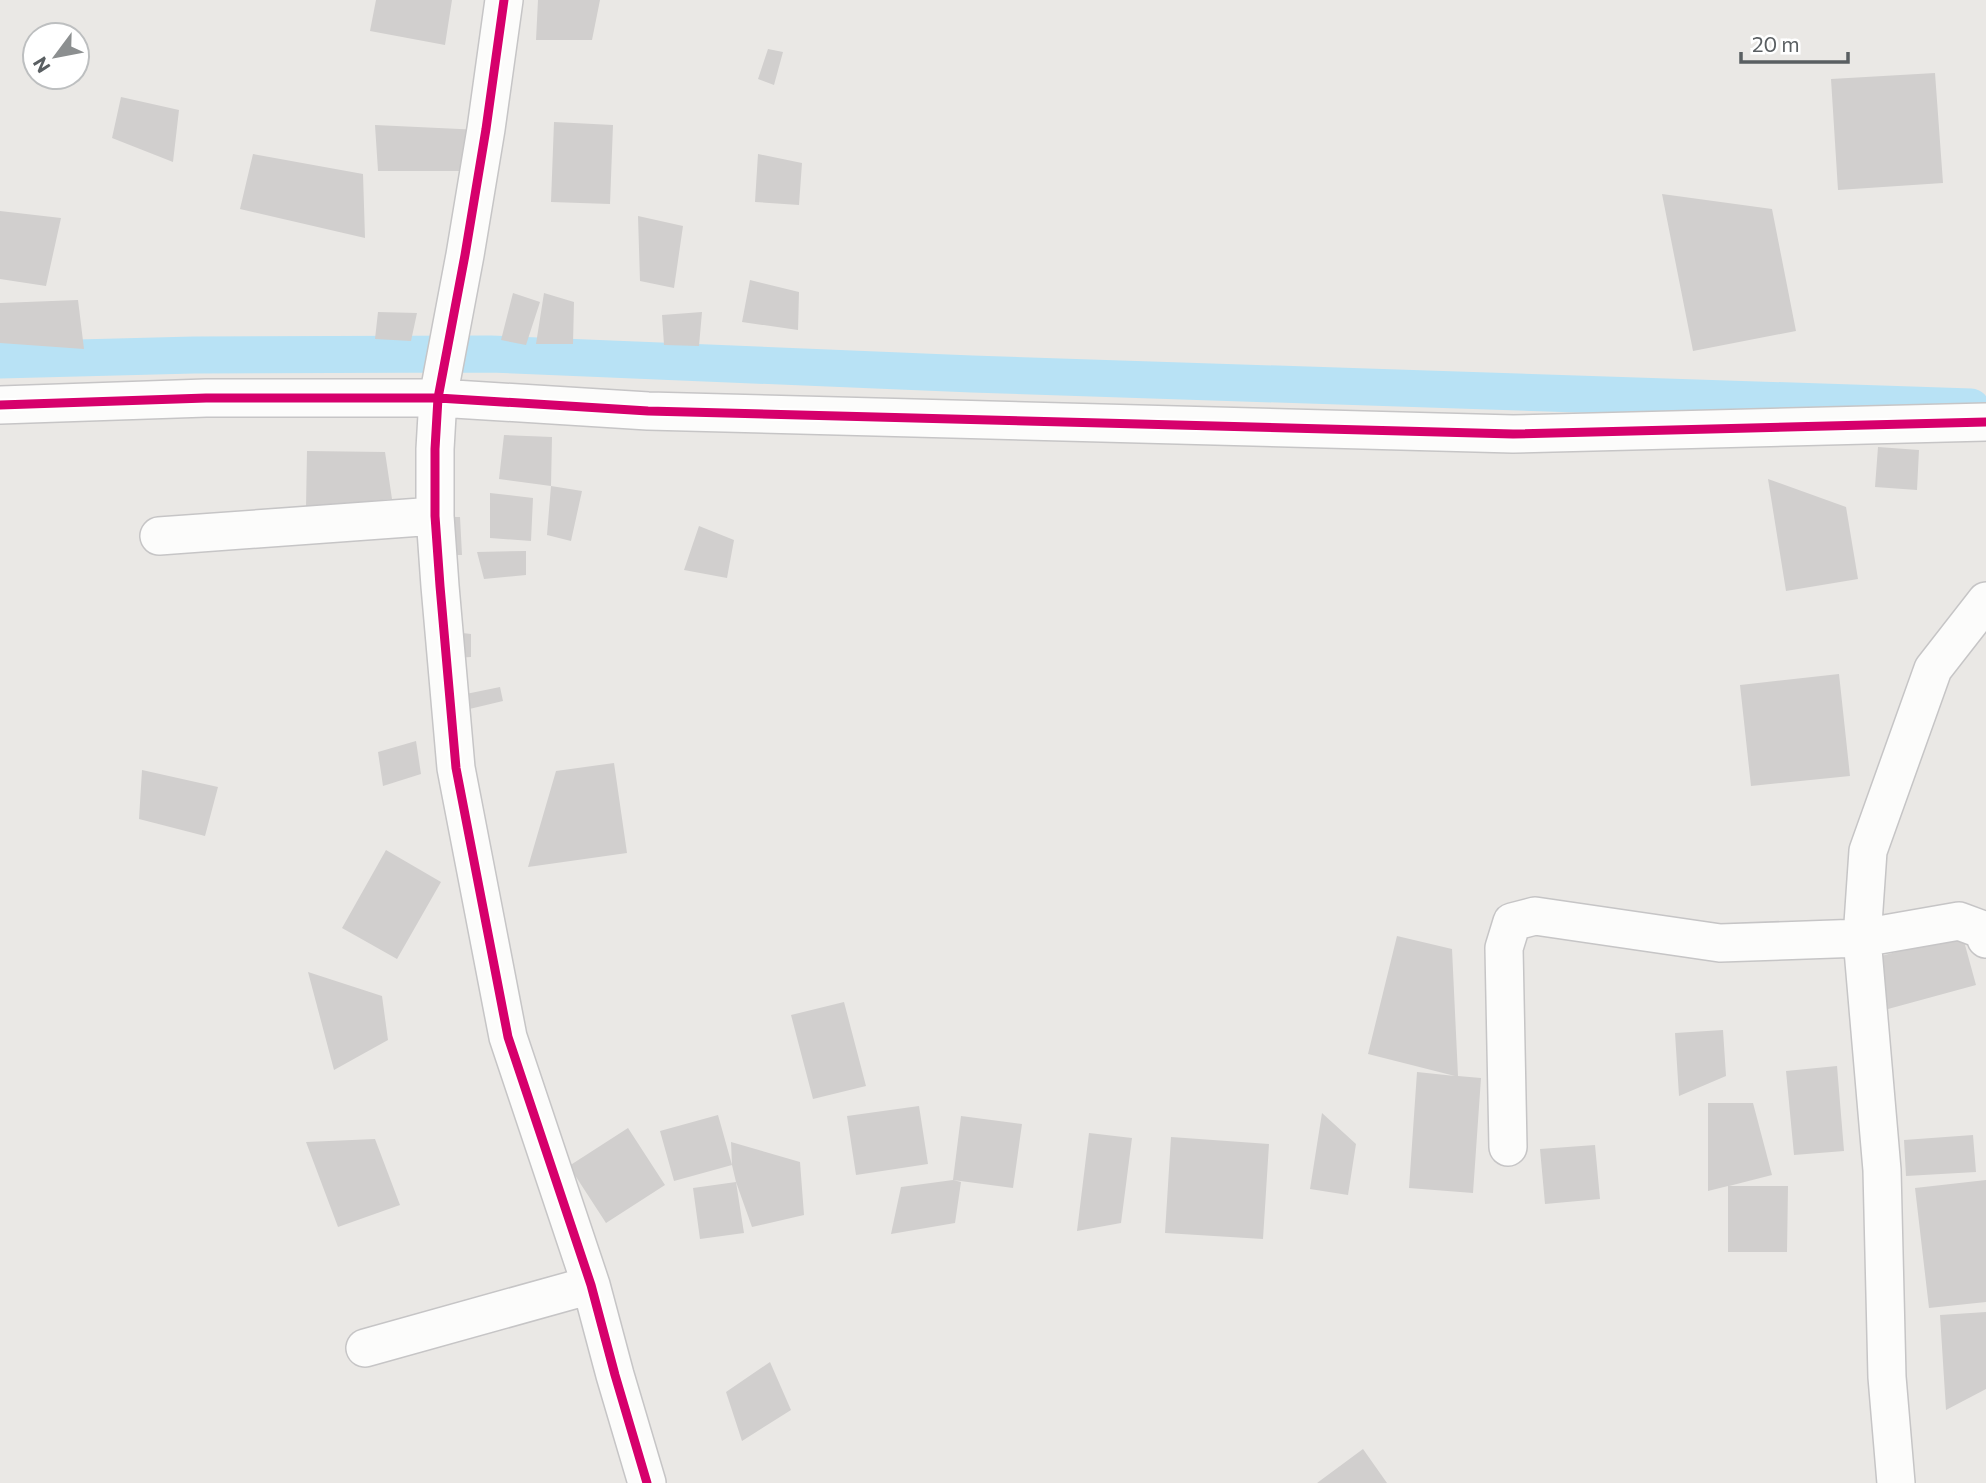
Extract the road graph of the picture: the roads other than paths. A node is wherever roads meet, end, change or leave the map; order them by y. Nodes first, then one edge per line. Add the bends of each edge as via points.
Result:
1 (504, 0) edge
2 (0, 405) edge
3 (437, 420) junction
4 (1986, 422) edge
5 (435, 516) junction
6 (159, 536) dead end
7 (1986, 601) edge
8 (1862, 938) junction
9 (1986, 939) edge
10 (1508, 1147) dead end
11 (592, 1285) junction
12 (365, 1348) dead end
13 (647, 1483) edge
14 (1896, 1483) edge

1 - 3 street
2 - 3 street via 206,398
3 - 4 street via 648,411 1513,434
3 - 5 street
5 - 6 street
5 - 11 street via 456,768 508,1037
7 - 8 street via 1933,669 1868,851
8 - 9 street via 1959,920 1983,930
8 - 10 street via 1720,943 1535,916 1512,922 1504,948
8 - 14 street via 1882,1170 1886,1377
11 - 12 street
11 - 13 street

